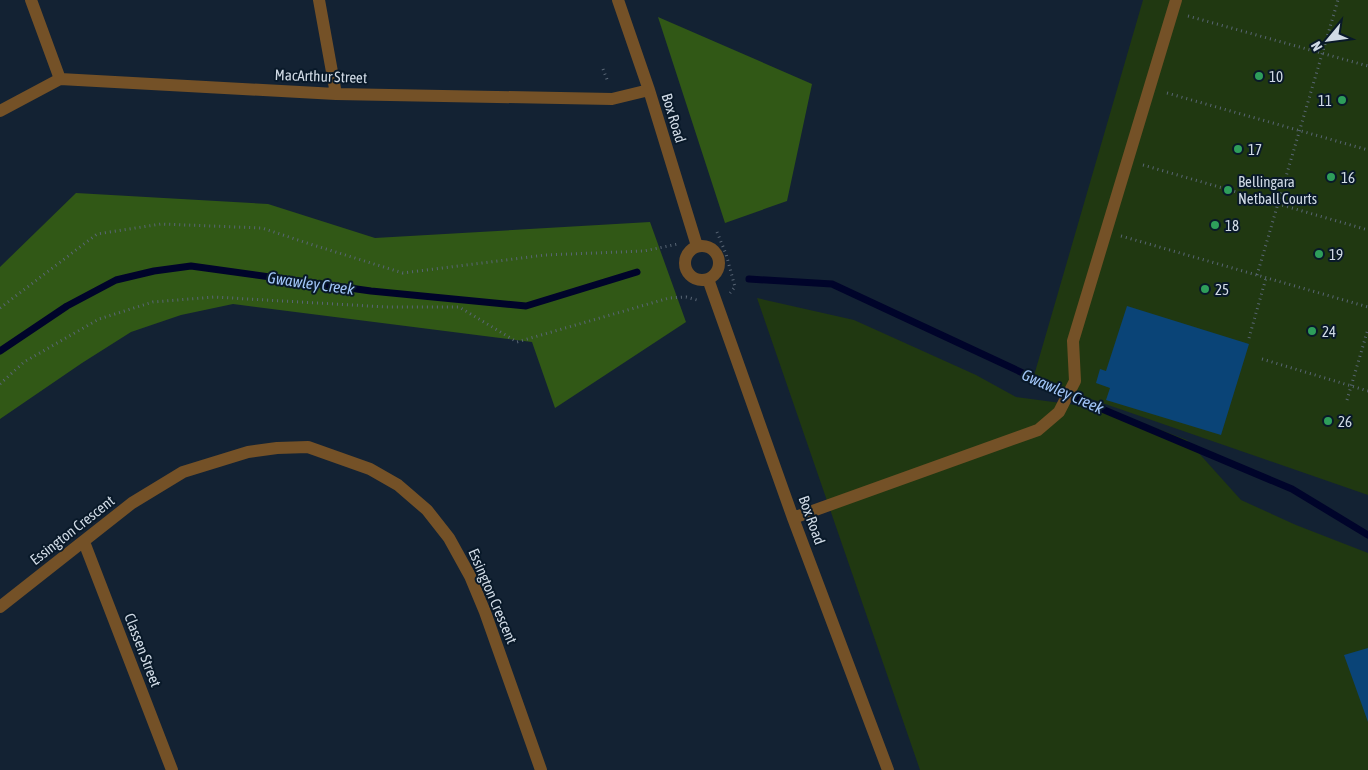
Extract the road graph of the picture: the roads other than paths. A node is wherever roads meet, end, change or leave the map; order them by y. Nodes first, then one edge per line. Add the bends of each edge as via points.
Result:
1 (31, 0) edge
2 (319, 0) edge
3 (618, 0) edge
4 (1174, 6) edge
5 (60, 79) junction
6 (649, 90) junction
7 (336, 94) junction
8 (0, 111) edge
9 (696, 243) junction
10 (708, 279) junction
11 (794, 518) junction
12 (84, 542) junction
13 (0, 607) edge
14 (172, 770) edge
15 (541, 770) edge
16 (888, 770) edge

1 - 5 street
2 - 7 street
3 - 6 street, Box Road
4 - 11 street via 1073,341 1075,381 1059,412 1038,430
5 - 7 street, MacArthur Street
5 - 8 street
6 - 7 street, MacArthur Street via 612,99
6 - 9 street, Box Road
9 - 10 street via 710,247 719,256 718,270
9 - 10 street via 686,255 685,268 694,279
10 - 11 street, Box Road
11 - 16 street, Box Road
12 - 13 street, Essington Crescent
12 - 14 street, Classen Street
12 - 15 street, Essington Crescent via 132,504 183,472 248,452 308,447 370,469 398,485 427,510 450,538 485,612

